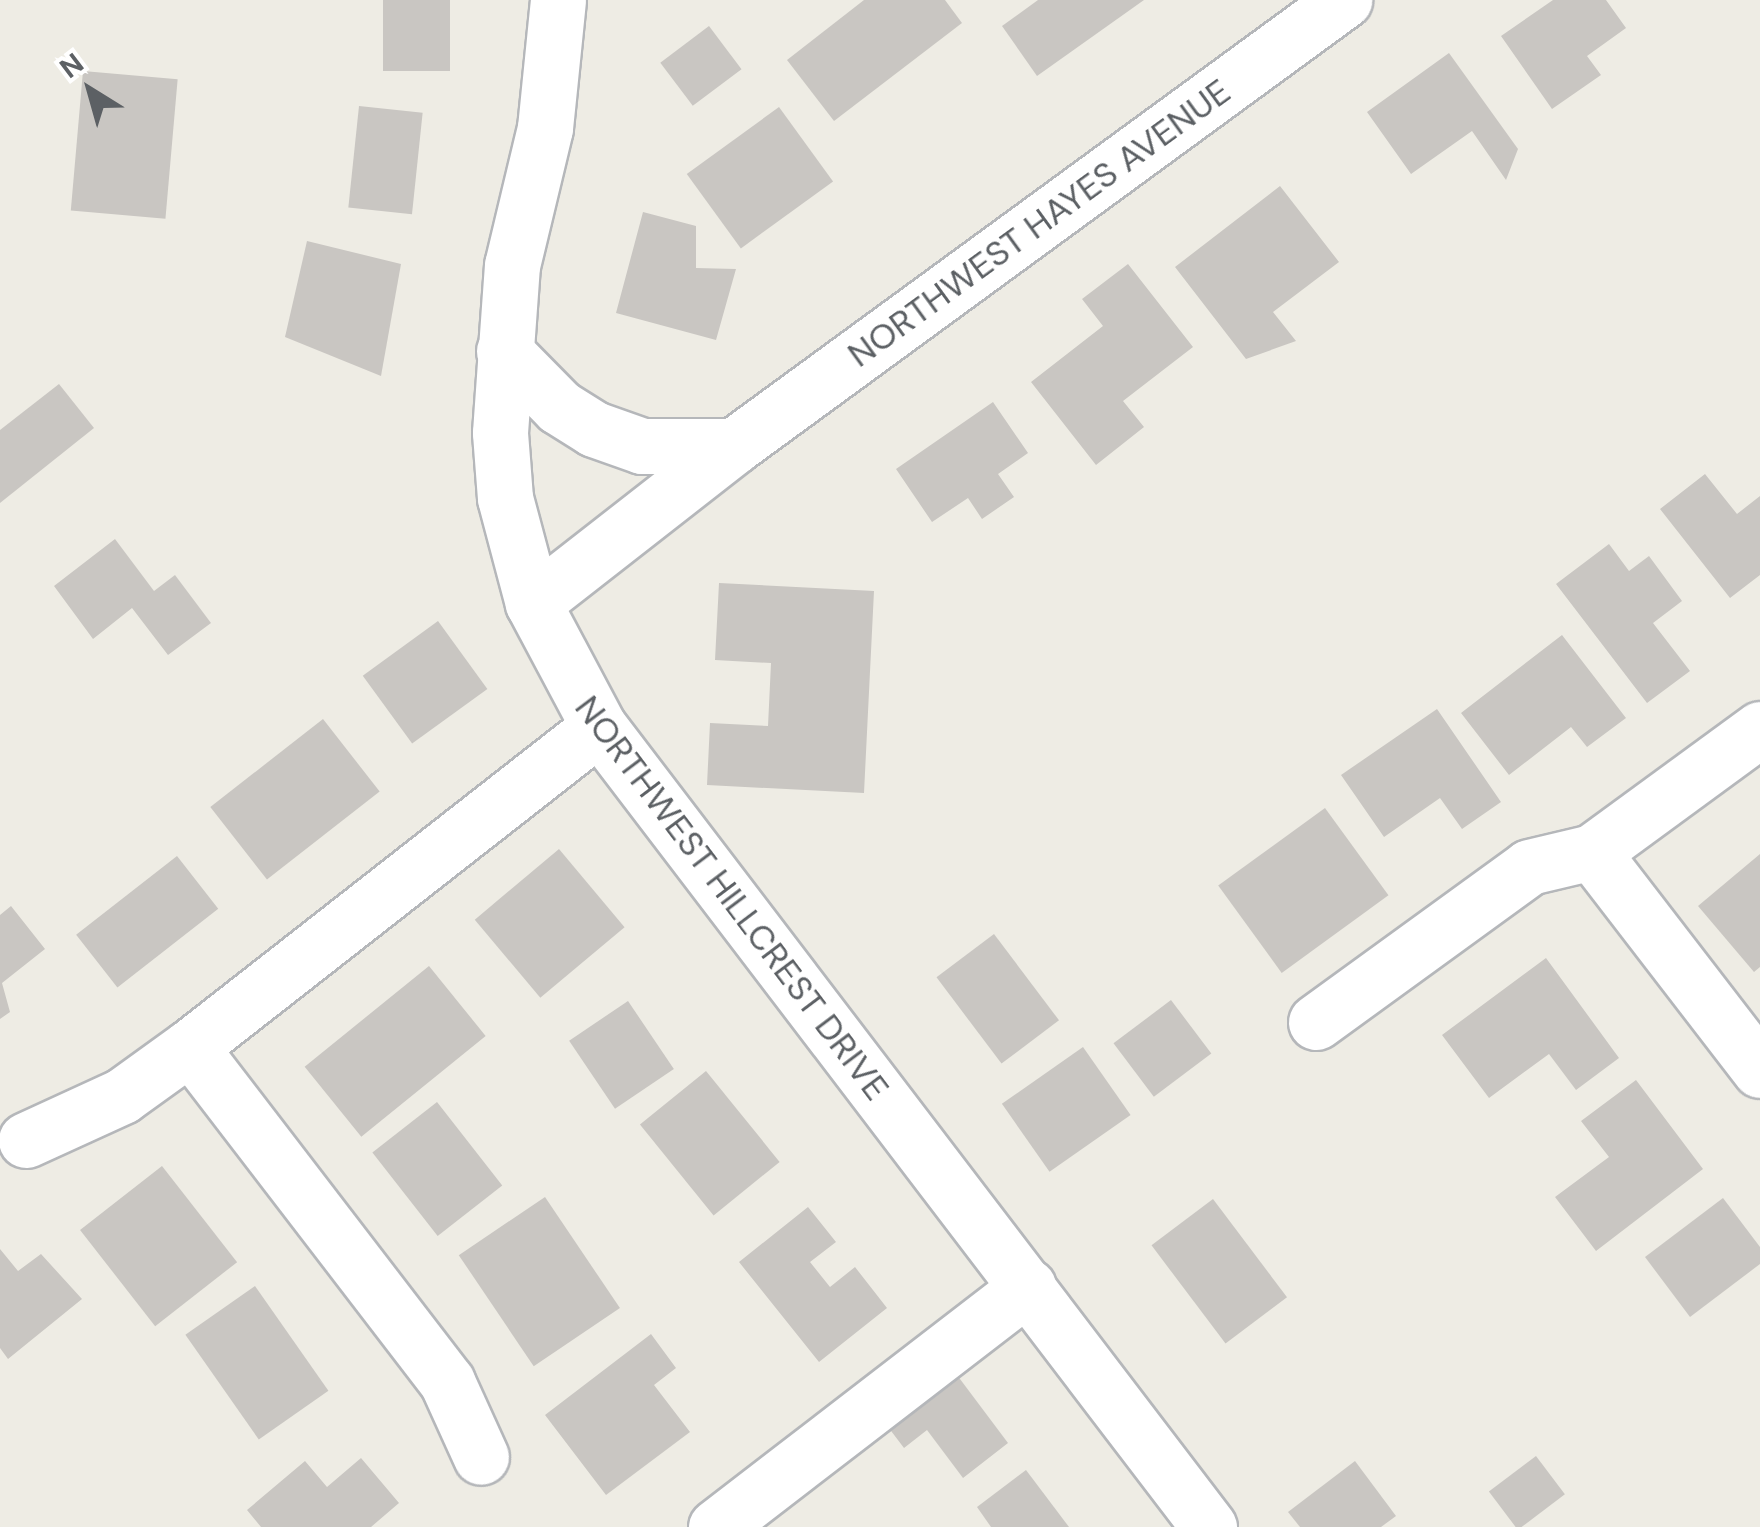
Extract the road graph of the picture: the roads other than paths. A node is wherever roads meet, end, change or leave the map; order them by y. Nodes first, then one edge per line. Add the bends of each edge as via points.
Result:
1 (558, 0) edge
2 (1344, 0) edge
3 (504, 351) junction
4 (734, 446) junction
5 (533, 603) junction
6 (599, 727) junction
7 (1760, 729) edge
8 (1592, 852) junction
9 (1316, 1022) dead end
10 (190, 1047) junction
11 (1760, 1070) edge
12 (26, 1140) dead end
13 (1028, 1287) junction
14 (482, 1456) dead end
15 (716, 1527) edge
16 (1209, 1527) edge

1 - 3 street, NORTHWEST HILLCREST DRIVE via 546,128 512,265
2 - 4 street, NORTHWEST HAYES AVENUE
3 - 4 street via 559,407 594,429 642,446
3 - 5 street, NORTHWEST HILLCREST DRIVE via 504,498
4 - 5 street, NORTHWEST HAYES AVENUE
5 - 6 street, NORTHWEST HILLCREST DRIVE
6 - 10 street
6 - 13 street, NORTHWEST HILLCREST DRIVE
7 - 8 street
8 - 9 street via 1530,867
8 - 11 street
10 - 12 street via 122,1096
10 - 14 street via 448,1382
13 - 15 street
13 - 16 street, NORTHWEST HILLCREST DRIVE

